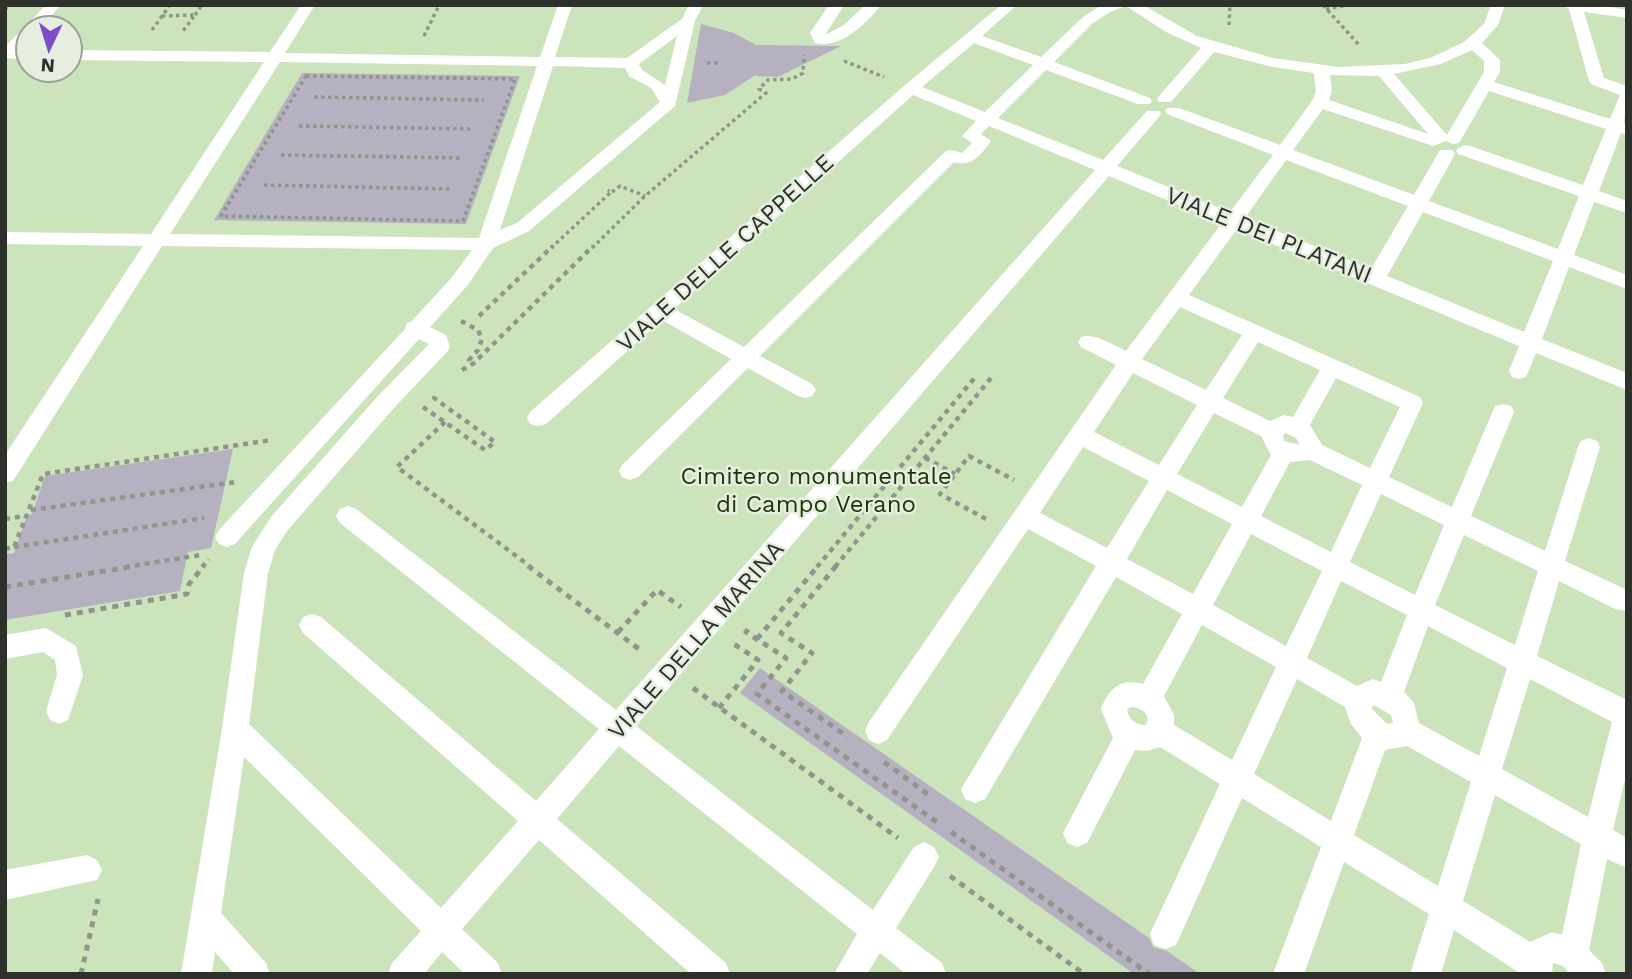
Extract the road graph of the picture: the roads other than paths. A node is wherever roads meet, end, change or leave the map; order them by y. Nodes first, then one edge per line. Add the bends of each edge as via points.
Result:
1 (308, 5) edge
2 (565, 5) edge
3 (696, 5) edge
4 (837, 5) edge
5 (874, 5) edge
6 (1010, 5) edge
7 (1120, 5) edge
8 (1133, 5) edge
9 (1497, 5) edge
10 (1573, 6) edge
11 (1627, 14) edge
12 (688, 21) junction
13 (972, 37) junction
14 (1474, 43) junction
15 (1211, 46) junction
16 (84, 55) edge
17 (275, 57) junction
18 (547, 61) junction
19 (631, 63) junction
20 (1044, 64) junction
21 (1321, 69) junction
22 (1382, 70) junction
23 (1487, 85) junction
24 (911, 88) junction
25 (1627, 94) edge
26 (1320, 102) junction
27 (669, 103) junction
28 (1169, 105) junction
29 (1149, 107) junction
30 (987, 119) junction
31 (1621, 128) edge
32 (1447, 144) junction
33 (1283, 152) junction
34 (1105, 168) junction
35 (1590, 193) junction
36 (1417, 203) junction
37 (1627, 207) edge
38 (1233, 221) junction
39 (5, 238) edge
40 (158, 241) junction
41 (486, 244) junction
42 (1564, 257) junction
43 (1375, 279) junction
44 (1627, 282) edge
45 (1177, 297) junction
46 (660, 310) junction
47 (414, 328) junction
48 (1254, 332) junction
49 (1088, 342) dead end
50 (1530, 343) junction
51 (746, 358) junction
52 (1130, 361) junction
53 (1332, 367) junction
54 (1519, 371) dead end
55 (1627, 382) edge
56 (805, 390) dead end
57 (1211, 401) junction
58 (1503, 412) dead end
59 (538, 418) dead end
60 (1298, 428) junction
61 (1271, 432) junction
62 (1080, 435) junction
63 (1589, 447) dead end
64 (1310, 449) junction
65 (1284, 453) junction
66 (630, 471) dead end
67 (5, 474) edge
68 (1163, 477) junction
69 (1375, 480) junction
70 (348, 516) dead end
71 (1248, 521) junction
72 (1460, 522) junction
73 (1019, 524) junction
74 (227, 537) road end
75 (1112, 562) junction
76 (1551, 565) junction
77 (1336, 566) junction
78 (1626, 604) edge
79 (1198, 609) junction
80 (1421, 611) junction
81 (312, 625) dead end
82 (5, 647) edge
83 (1292, 661) junction
84 (1522, 662) junction
85 (1389, 696) junction
86 (1149, 698) junction
87 (1359, 701) junction
88 (59, 711) dead end
89 (1627, 715) edge
90 (235, 729) junction
91 (619, 729) junction
92 (1159, 730) junction
93 (878, 731) dead end
94 (1391, 732) junction
95 (1129, 735) junction
96 (1487, 776) junction
97 (1238, 778) junction
98 (975, 789) dead end
99 (537, 820) junction
100 (1077, 833) dead end
101 (1597, 838) junction
102 (1337, 839) junction
103 (1627, 855) edge
104 (924, 857) road end
105 (87, 870) road end
106 (5, 885) edge
107 (1447, 906) junction
108 (205, 918) junction
109 (441, 929) junction
110 (876, 931) junction
111 (1165, 934) dead end
112 (1582, 964) edge
113 (1536, 968) edge
114 (196, 974) edge
115 (255, 974) edge
116 (402, 974) edge
117 (487, 974) edge
118 (715, 974) edge
119 (849, 974) edge
120 (930, 974) edge
121 (1288, 974) edge
122 (1425, 974) edge

1 - 17 lane
2 - 18 lane
3 - 12 lane
4 - 5 lane via 817,33 826,39
6 - 13 lane, VIALE DELLE CAPPELLE
7 - 20 lane via 1088,20
8 - 15 lane via 1165,26
9 - 14 lane via 1489,28
10 - 11 lane
10 - 25 lane via 1597,81
12 - 19 lane
12 - 27 lane
13 - 20 lane
13 - 24 lane, VIALE DELLE CAPPELLE
14 - 22 lane via 1435,61
14 - 23 lane via 1492,60
15 - 21 lane via 1264,61
15 - 28 lane
16 - 17 lane
17 - 18 lane
17 - 40 lane
18 - 19 lane
18 - 41 lane
19 - 27 lane via 635,73 657,85
20 - 29 lane
20 - 30 lane
21 - 22 lane
21 - 26 lane via 1324,91
22 - 32 lane
23 - 31 lane
23 - 32 lane
24 - 30 lane, VIALE DEI PLATANI
24 - 46 lane, VIALE DELLE CAPPELLE
25 - 31 lane
26 - 32 lane
26 - 33 lane
27 - 41 lane via 523,227
28 - 29 lane via 1164,115
28 - 33 lane
29 - 34 lane, VIALE DELLA MARINA
30 - 34 lane, VIALE DEI PLATANI
30 - 51 lane via 970,136 983,141 964,160 952,155
31 - 35 lane
32 - 35 lane
32 - 36 lane
33 - 36 lane
33 - 38 lane
34 - 38 lane, VIALE DEI PLATANI
34 - 91 lane, VIALE DELLA MARINA
35 - 37 lane
35 - 42 lane
36 - 42 lane
36 - 43 lane
38 - 43 lane, VIALE DEI PLATANI
38 - 45 lane
39 - 40 lane
40 - 41 lane
40 - 67 lane
41 - 47 lane via 460,281
42 - 44 lane
42 - 50 lane
43 - 50 lane, VIALE DEI PLATANI
45 - 48 lane
45 - 52 lane
46 - 51 lane
46 - 59 lane, VIALE DELLE CAPPELLE
47 - 74 lane
47 - 90 lane via 439,340 440,347 385,403 264,547 256,573
48 - 53 lane
48 - 57 lane
49 - 52 lane
50 - 54 lane
50 - 55 lane, VIALE DEI PLATANI
51 - 56 lane
51 - 66 lane
52 - 57 lane
52 - 62 lane
53 - 60 lane
53 - 69 lane via 1412,402
57 - 61 lane
57 - 68 lane
58 - 72 lane
60 - 61 lane via 1284,424
60 - 64 lane via 1308,436
61 - 65 lane via 1272,442
62 - 68 lane
62 - 73 lane
63 - 76 lane
64 - 65 lane via 1297,455
64 - 69 lane
65 - 71 lane
68 - 71 lane
68 - 75 lane
69 - 72 lane
69 - 77 lane
70 - 91 lane
71 - 77 lane
71 - 79 lane
72 - 76 lane
72 - 80 lane
73 - 75 lane
73 - 93 lane
75 - 79 lane
75 - 98 lane
76 - 78 lane
76 - 84 lane
77 - 80 lane
77 - 83 lane
79 - 83 lane
79 - 86 lane
80 - 84 lane
80 - 85 lane
81 - 99 lane
82 - 88 lane via 46,640 66,654 70,675
83 - 87 lane
83 - 97 lane
84 - 89 lane
84 - 96 lane
85 - 87 lane via 1373,692
85 - 94 lane via 1407,721
86 - 92 lane via 1160,712
86 - 95 lane via 1127,694 1116,704 1115,719
87 - 94 lane via 1360,718
89 - 101 lane
90 - 108 lane
90 - 109 lane
91 - 99 lane, VIALE DELLA MARINA
91 - 110 lane
92 - 95 lane via 1144,739
92 - 97 lane
94 - 96 lane
94 - 102 lane
95 - 100 lane
96 - 101 lane
96 - 107 lane
97 - 102 lane
97 - 111 lane
99 - 109 lane, VIALE DELLA MARINA
99 - 118 lane
101 - 103 lane
101 - 112 lane
102 - 107 lane
102 - 121 lane
104 - 110 lane
105 - 106 lane
107 - 113 lane
107 - 122 lane
108 - 114 lane
108 - 115 lane
109 - 116 lane, VIALE DELLA MARINA
109 - 117 lane
110 - 119 lane
110 - 120 lane
112 - 113 lane via 1552,947 1538,956

